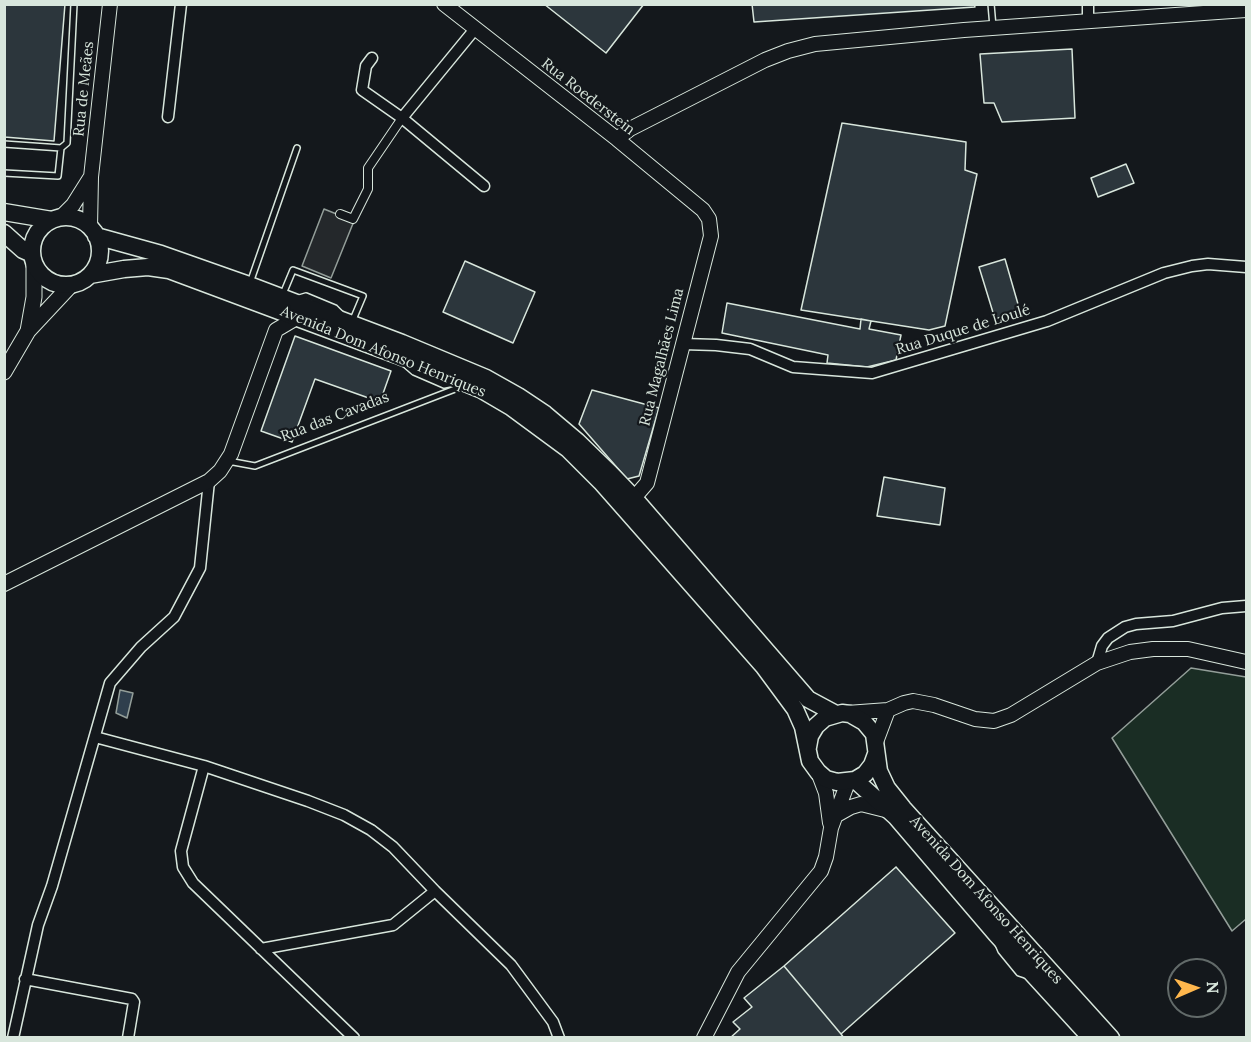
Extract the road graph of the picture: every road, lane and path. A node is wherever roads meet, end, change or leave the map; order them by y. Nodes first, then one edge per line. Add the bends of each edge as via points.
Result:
1 (74, 4) edge
2 (110, 4) edge
3 (182, 4) edge
4 (444, 4) edge
5 (991, 4) edge
6 (1088, 4) edge
7 (1246, 10) edge
8 (1088, 21) junction
9 (993, 28) junction
10 (475, 29) junction
11 (372, 58) dead end
12 (168, 117) dead end
13 (402, 118) junction
14 (617, 140) junction
15 (4, 144) edge
16 (61, 148) junction
17 (297, 148) dead end
18 (4, 173) edge
19 (91, 177) junction
20 (483, 186) dead end
21 (4, 212) edge
22 (340, 214) dead end
23 (56, 219) junction
24 (709, 219) joint
25 (93, 231) junction
26 (4, 233) edge
27 (33, 260) junction
28 (1246, 267) edge
29 (90, 275) junction
30 (70, 285) junction
31 (249, 285) junction
32 (281, 302) junction
33 (298, 317) junction
34 (348, 322) junction
35 (276, 330) junction
36 (28, 332) junction
37 (683, 344) junction
38 (4, 372) edge
39 (457, 385) junction
40 (226, 461) junction
41 (209, 481) junction
42 (634, 498) junction
43 (4, 584) edge
44 (1246, 606) edge
45 (1246, 662) edge
46 (1097, 663) junction
47 (888, 710) junction
48 (839, 714) junction
49 (94, 737) junction
50 (808, 748) junction
51 (876, 748) junction
52 (204, 766) junction
53 (818, 772) junction
54 (851, 781) junction
55 (889, 810) junction
56 (833, 822) junction
57 (435, 891) junction
58 (261, 949) junction
59 (25, 979) junction
60 (13, 1038) edge
61 (128, 1038) edge
62 (354, 1038) edge
63 (559, 1038) edge
64 (704, 1038) edge
65 (1092, 1038) edge
66 (1111, 1038) edge

1 - 16 lane via 67,143
2 - 19 street, Rua de Meães
3 - 12 street
4 - 10 street, Rua Roederstein
5 - 9 lane
6 - 8 street
7 - 8 street
8 - 9 street
9 - 14 street via 814,44 788,51 630,129
10 - 13 street
10 - 14 street, Rua Roederstein
11 - 13 street via 366,66 362,90
13 - 20 street
13 - 22 street via 368,168 368,189 353,219
14 - 24 street, Rua Roederstein
15 - 16 lane
16 - 18 lane via 58,176
17 - 31 lane
19 - 23 street, Rua de Meães via 73,205
19 - 25 street, Rua de Meães
21 - 23 main road
23 - 25 main road via 72,218
23 - 27 main road via 36,234
24 - 37 street, Rua Magalhães Lima via 711,236
25 - 29 main road via 99,256
25 - 31 main road, Avenida Dom Afonso Henriques
26 - 27 main road
27 - 30 main road via 49,281
27 - 36 main road via 34,297
28 - 37 street, Rua Duque de Loulé via 1208,264 1164,273 1047,321 872,373 793,367 750,349
29 - 30 main road
29 - 32 main road, Avenida Dom Afonso Henriques via 140,267 169,270
30 - 36 main road
31 - 32 main road, Avenida Dom Afonso Henriques
32 - 33 main road, Avenida Dom Afonso Henriques
32 - 34 main road, Avenida Dom Afonso Henriques
32 - 34 lane via 293,270 363,296
32 - 35 street
33 - 35 street
33 - 39 main road, Avenida Dom Afonso Henriques via 404,357
34 - 42 main road, Avenida Dom Afonso Henriques via 486,378 518,396 577,441
35 - 40 street
36 - 38 main road
37 - 42 street, Rua Magalhães Lima via 647,483
39 - 40 lane, Rua das Cavadas via 255,466
39 - 50 main road, Avenida Dom Afonso Henriques via 482,390 537,424 617,499 770,675 795,709
40 - 41 street
41 - 43 street
41 - 49 street via 200,568 174,617 110,683
42 - 48 main road, Avenida Dom Afonso Henriques via 808,699
44 - 46 street via 1125,627 1107,638
45 - 46 street via 1171,648 1130,652
46 - 47 street via 1011,715 994,721 914,701
47 - 48 street
47 - 51 street
48 - 50 main road via 816,726
48 - 51 main road, Avenida Dom Afonso Henriques via 850,714 870,727
49 - 52 street
49 - 59 street
50 - 53 main road, Avenida Dom Afonso Henriques via 810,761
51 - 54 main road via 872,765
51 - 66 main road, Avenida Dom Afonso Henriques via 879,771 903,808
52 - 57 street via 344,815 393,847
52 - 58 street via 181,851 183,867 193,883
53 - 54 main road, Avenida Dom Afonso Henriques via 826,779
53 - 56 street
54 - 55 main road, Avenida Dom Afonso Henriques
54 - 56 street
55 - 56 street via 861,804 850,807
55 - 65 main road, Avenida Dom Afonso Henriques
56 - 64 street via 821,871 738,972
57 - 58 street via 393,925
57 - 63 street via 512,965 553,1022
58 - 62 street
59 - 60 street
59 - 61 street via 132,999

